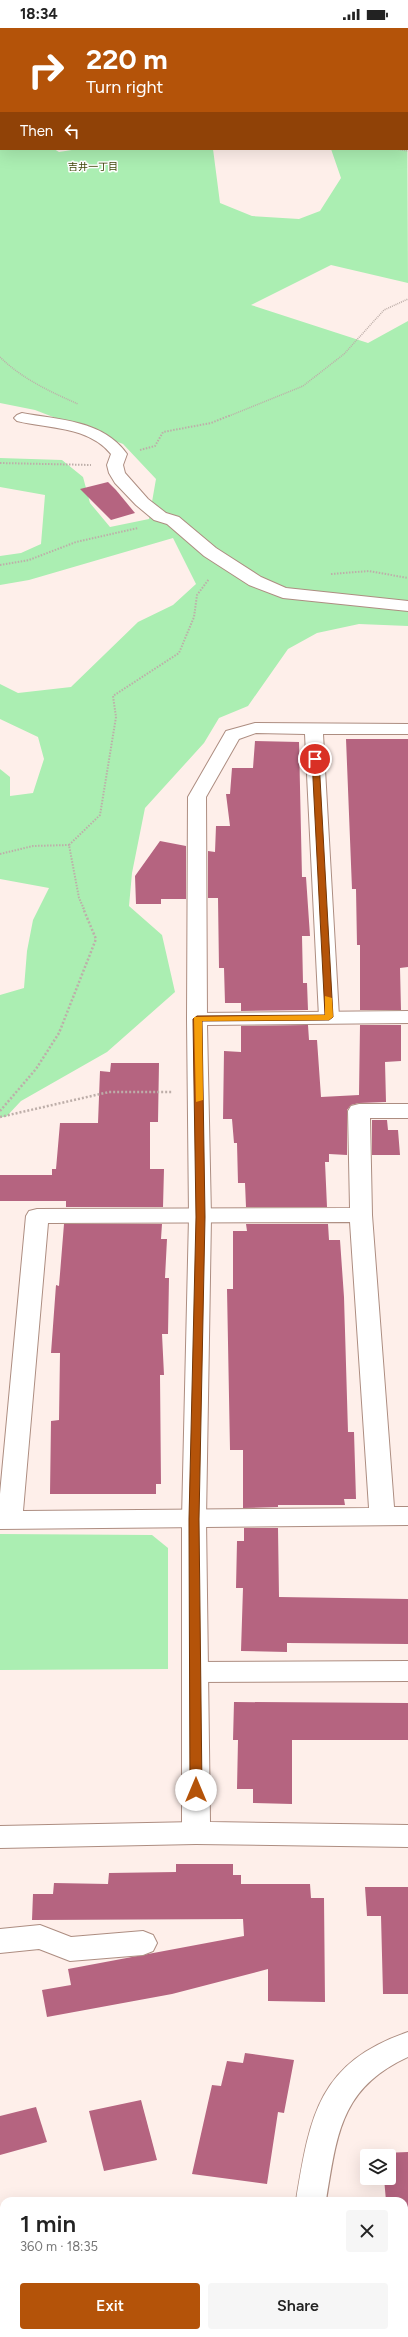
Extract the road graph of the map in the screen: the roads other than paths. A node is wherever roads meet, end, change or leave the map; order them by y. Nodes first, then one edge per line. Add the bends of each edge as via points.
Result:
1 (22, 418) dead end
2 (408, 606) edge
3 (314, 729) junction
4 (408, 729) edge
5 (329, 1017) junction
6 (408, 1017) edge
7 (197, 1019) junction
8 (408, 1111) edge
9 (361, 1215) junction
10 (200, 1217) junction
11 (382, 1515) junction
12 (408, 1516) edge
13 (194, 1519) junction
14 (5, 1520) edge
15 (408, 1671) edge
16 (196, 1672) junction
17 (196, 1833) junction
18 (408, 1836) edge
19 (0, 1837) edge
20 (0, 1942) edge
21 (143, 1943) dead end
22 (408, 2044) edge
23 (312, 2197) edge

1 - 2 street via 75,428 106,440 119,454 115,466 121,480 142,502 160,517 173,520 202,546 255,581 283,593
3 - 4 street
3 - 5 street
3 - 7 street via 255,728 232,735 197,797
5 - 6 street
5 - 7 street
7 - 10 street
8 - 9 street via 359,1111
9 - 10 street
9 - 11 street
10 - 13 street
10 - 14 street via 37,1216
11 - 12 street
11 - 13 street
13 - 14 street
13 - 16 street
15 - 16 street
16 - 17 street
17 - 18 street
17 - 19 street
20 - 21 street via 40,1937 70,1949
22 - 23 street via 373,2060 348,2082 337,2096 327,2121

